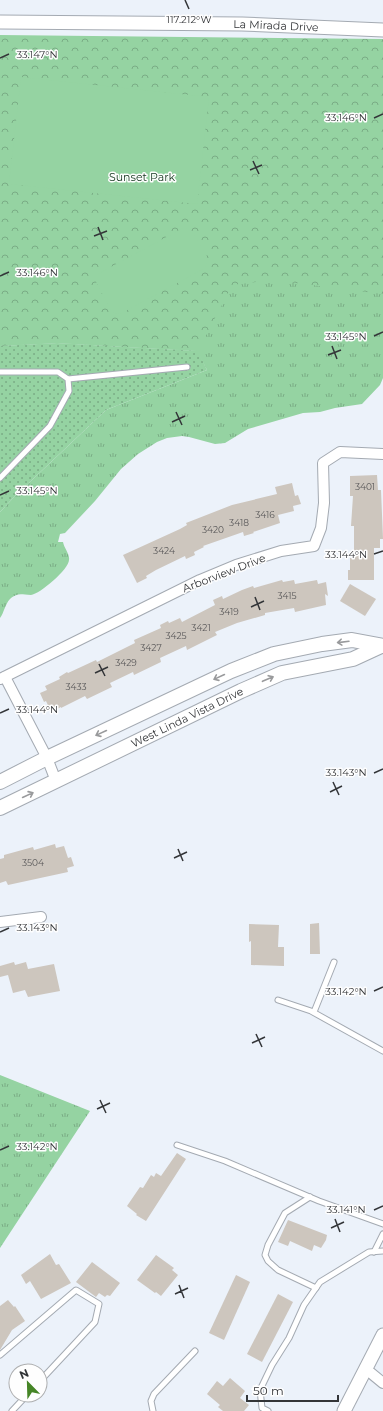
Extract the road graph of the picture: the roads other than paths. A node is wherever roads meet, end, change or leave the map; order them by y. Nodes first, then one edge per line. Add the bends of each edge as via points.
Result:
1 (0, 22) edge
2 (383, 30) edge
3 (187, 367) dead end
4 (0, 372) edge
5 (68, 380) junction
6 (383, 454) edge
7 (0, 478) edge
8 (382, 646) edge
9 (2, 678) edge
10 (47, 758) junction
11 (56, 781) junction
12 (0, 782) edge
13 (0, 808) edge
14 (41, 917) dead end
15 (0, 922) edge
16 (334, 962) dead end
17 (278, 1000) dead end
18 (314, 1012) junction
19 (383, 1051) edge
20 (177, 1146) dead end
21 (310, 1197) junction
22 (383, 1224) edge
23 (383, 1234) edge
24 (374, 1252) junction
25 (383, 1252) edge
26 (316, 1288) junction
27 (383, 1335) edge
28 (195, 1351) dead end
29 (0, 1355) edge
30 (366, 1369) junction
31 (48, 1372) edge
32 (383, 1382) edge
33 (20, 1403) edge
34 (12, 1411) edge
35 (153, 1411) edge
36 (268, 1411) edge
37 (344, 1411) edge

1 - 2 street, La Mirada Drive via 242,24
3 - 5 lane
4 - 5 lane via 58,372
5 - 7 lane via 68,391 50,426
6 - 9 street, Arborview Drive via 340,452 323,463 322,528 314,546 281,551 200,580
8 -> 10 main road, West Linda Vista Drive via 352,640 274,654
11 -> 8 main road, West Linda Vista Drive via 241,690 282,673 352,659
9 - 10 street, Arborview Drive
10 - 11 street, Arborview Drive
10 - 12 main road, West Linda Vista Drive
13 -> 11 main road, West Linda Vista Drive
14 - 15 street
16 - 18 lane
17 - 18 lane
18 - 19 lane
20 - 21 lane via 225,1161
21 - 22 lane
21 - 26 lane via 285,1212 265,1255 278,1270
23 - 24 lane
24 - 25 lane
24 - 26 lane via 369,1252 326,1278
26 - 36 lane via 304,1305 260,1390 262,1408
27 - 30 street
28 - 35 lane via 154,1394 151,1401
29 - 31 lane via 76,1290 99,1304 95,1322
30 - 32 street
30 - 37 street
33 - 34 lane

